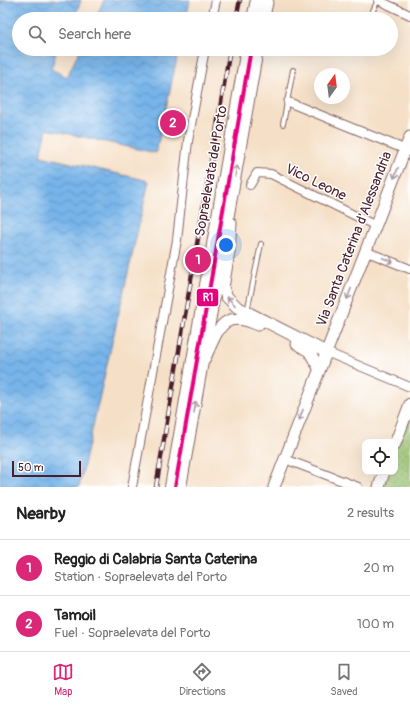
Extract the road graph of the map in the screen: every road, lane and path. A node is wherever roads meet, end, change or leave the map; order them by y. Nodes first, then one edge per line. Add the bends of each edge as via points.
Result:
1 (216, 0) edge
2 (257, 0) edge
3 (267, 0) edge
4 (378, 0) edge
5 (213, 12) edge
6 (254, 12) edge
7 (264, 12) edge
8 (372, 12) edge
9 (410, 15) edge
10 (204, 56) edge
11 (246, 56) edge
12 (256, 56) edge
13 (293, 70) dead end
14 (288, 102) junction
15 (283, 124) dead end
16 (410, 137) edge
17 (408, 150) edge
18 (250, 185) dead end
19 (232, 194) junction
20 (374, 225) junction
21 (261, 244) dead end
22 (365, 251) junction
23 (410, 269) edge
24 (246, 316) junction
25 (326, 352) junction
26 (203, 361) junction
27 (319, 368) junction
28 (410, 387) edge
29 (410, 404) edge
30 (397, 439) edge
31 (285, 459) junction
32 (383, 475) edge
33 (132, 487) edge
34 (171, 487) edge
35 (180, 487) edge
36 (274, 487) edge
37 (358, 487) edge
38 (379, 487) edge

1 - 5 street
2 - 6 main road
3 - 7 main road
4 - 8 lane
4 - 9 street
10 - 33 street via 188,141 176,248
11 - 34 main road, Sopraelevata del Porto
19 -> 12 main road, Sopraelevata del Porto
13 - 14 lane
14 - 15 lane
14 - 17 street
16 - 17 street, Via Santa Caterina d'Alessandria
17 -> 20 street, Via Santa Caterina d'Alessandria
18 - 20 street, Vico Leone via 257,173 272,174
24 -> 19 street, Via Santa Caterina d'Alessandria via 230,302 223,288 229,252
19 - 26 main road, Sopraelevata del Porto
20 - 22 street, Via Santa Caterina d'Alessandria
21 - 24 lane
22 -> 23 street
22 -> 25 street, Via Santa Caterina d'Alessandria
24 - 25 street, Via Santa Caterina d'Alessandria
24 - 26 street, Via Santa Caterina d'Alessandria via 222,323
24 - 27 street, Via Santa Caterina d'Alessandria via 309,351
25 - 27 street, Via Santa Caterina d'Alessandria
25 - 28 street
35 -> 26 main road, Sopraelevata del Porto
27 -> 31 street, Via Santa Caterina d'Alessandria
29 - 30 street
31 - 36 street, Via Santa Caterina d'Alessandria
31 - 37 street
32 - 38 street

